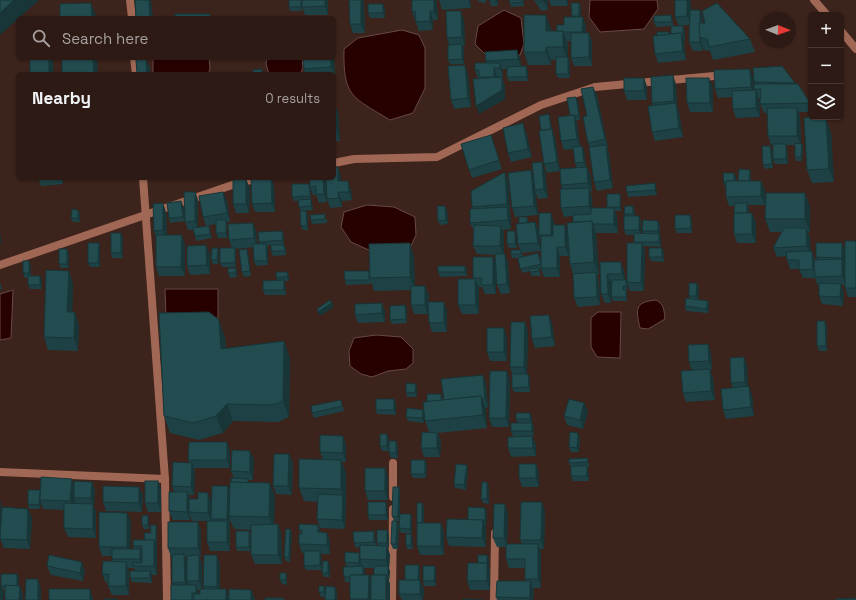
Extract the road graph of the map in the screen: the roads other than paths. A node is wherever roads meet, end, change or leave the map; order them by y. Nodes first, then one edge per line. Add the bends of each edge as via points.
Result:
1 (130, 0) edge
2 (814, 0) edge
3 (824, 12) edge
4 (132, 16) edge
5 (844, 35) edge
6 (856, 49) edge
7 (134, 60) edge
8 (136, 72) edge
9 (733, 75) edge
10 (336, 163) edge
11 (143, 180) edge
12 (251, 180) edge
13 (146, 214) junction
14 (0, 265) edge
15 (393, 463) dead end
16 (0, 472) edge
17 (165, 479) junction
18 (495, 531) edge
19 (167, 600) edge
20 (392, 600) edge
21 (494, 600) edge

1 - 4 street
2 - 3 street
5 - 6 street
7 - 8 street
9 - 10 street via 595,87 541,105 437,157 354,159
11 - 13 street
12 - 13 street
13 - 14 street
13 - 17 street
15 - 20 street
16 - 17 street
17 - 19 street
18 - 21 street

